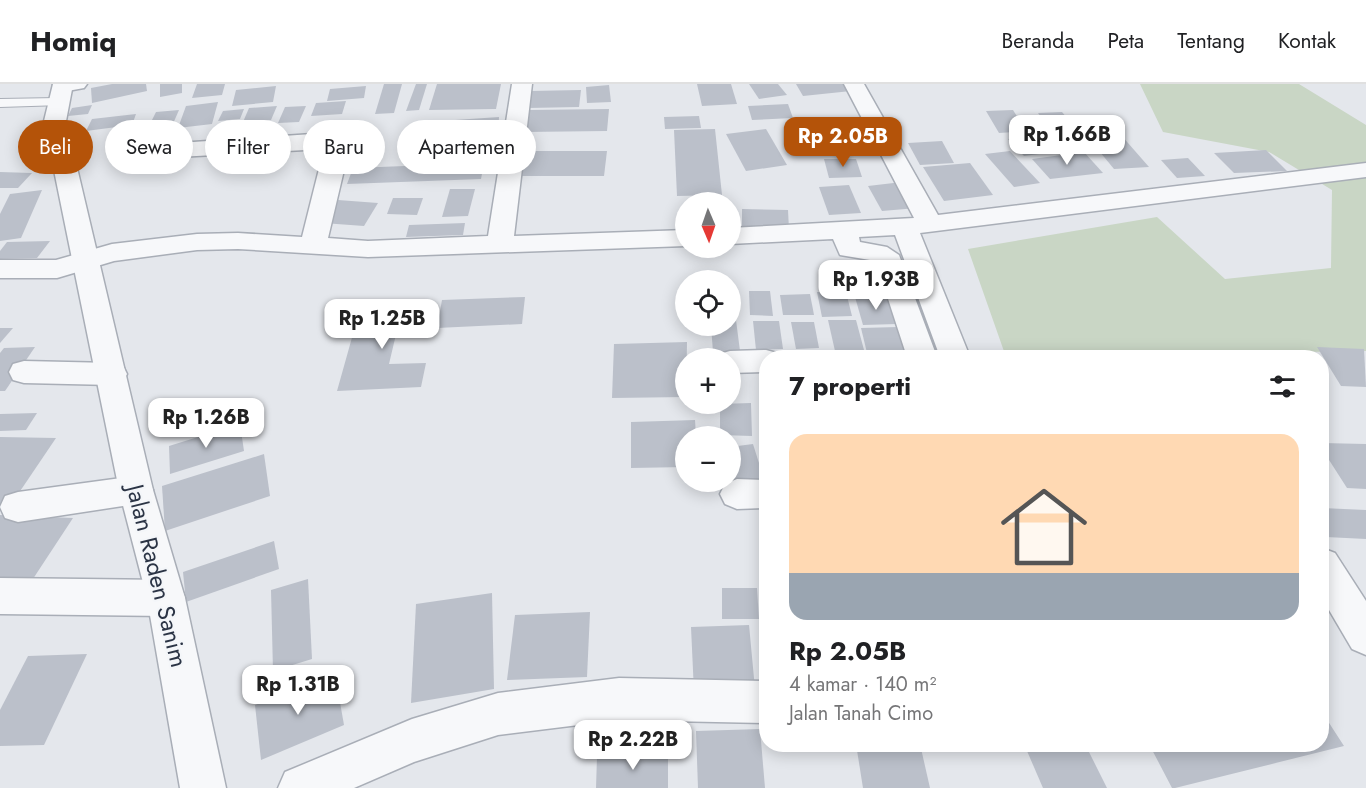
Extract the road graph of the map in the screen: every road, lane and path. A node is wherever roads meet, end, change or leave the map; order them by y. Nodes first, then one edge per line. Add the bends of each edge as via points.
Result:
1 (522, 84) edge
2 (854, 84) edge
3 (65, 89) edge
4 (0, 103) edge
5 (193, 149) edge
6 (1366, 170) edge
7 (918, 225) junction
8 (844, 232) junction
9 (741, 236) edge
10 (675, 238) edge
11 (313, 244) junction
12 (500, 245) junction
13 (87, 260) junction
14 (0, 270) edge
15 (920, 350) edge
16 (954, 350) edge
17 (759, 361) edge
18 (741, 362) edge
19 (24, 372) dead end
20 (111, 374) junction
21 (136, 490) junction
22 (18, 507) dead end
23 (1329, 577) edge
24 (0, 596) edge
25 (166, 598) junction
26 (1366, 636) edge
27 (759, 702) edge
28 (203, 788) edge
29 (301, 788) edge

1 - 12 street
2 - 7 street
3 - 4 lane
3 - 13 street, Jalan Raden Sanim via 55,121
5 - 11 street via 312,141 335,146
6 - 7 street
7 - 8 street
7 - 16 street
8 - 9 street
8 - 15 street via 849,249 868,250 889,261
10 - 12 street
11 - 12 street via 368,249
11 - 13 street via 197,242 150,246
13 - 14 street via 57,269
13 - 20 street, Jalan Raden Sanim
17 - 18 street
19 - 20 street
20 - 21 street, Jalan Raden Sanim
21 - 22 street
21 - 25 street, Jalan Raden Sanim
23 - 26 street
24 - 25 street
25 - 28 street, Jalan Raden Sanim
27 - 29 street via 619,699 498,714 412,741

